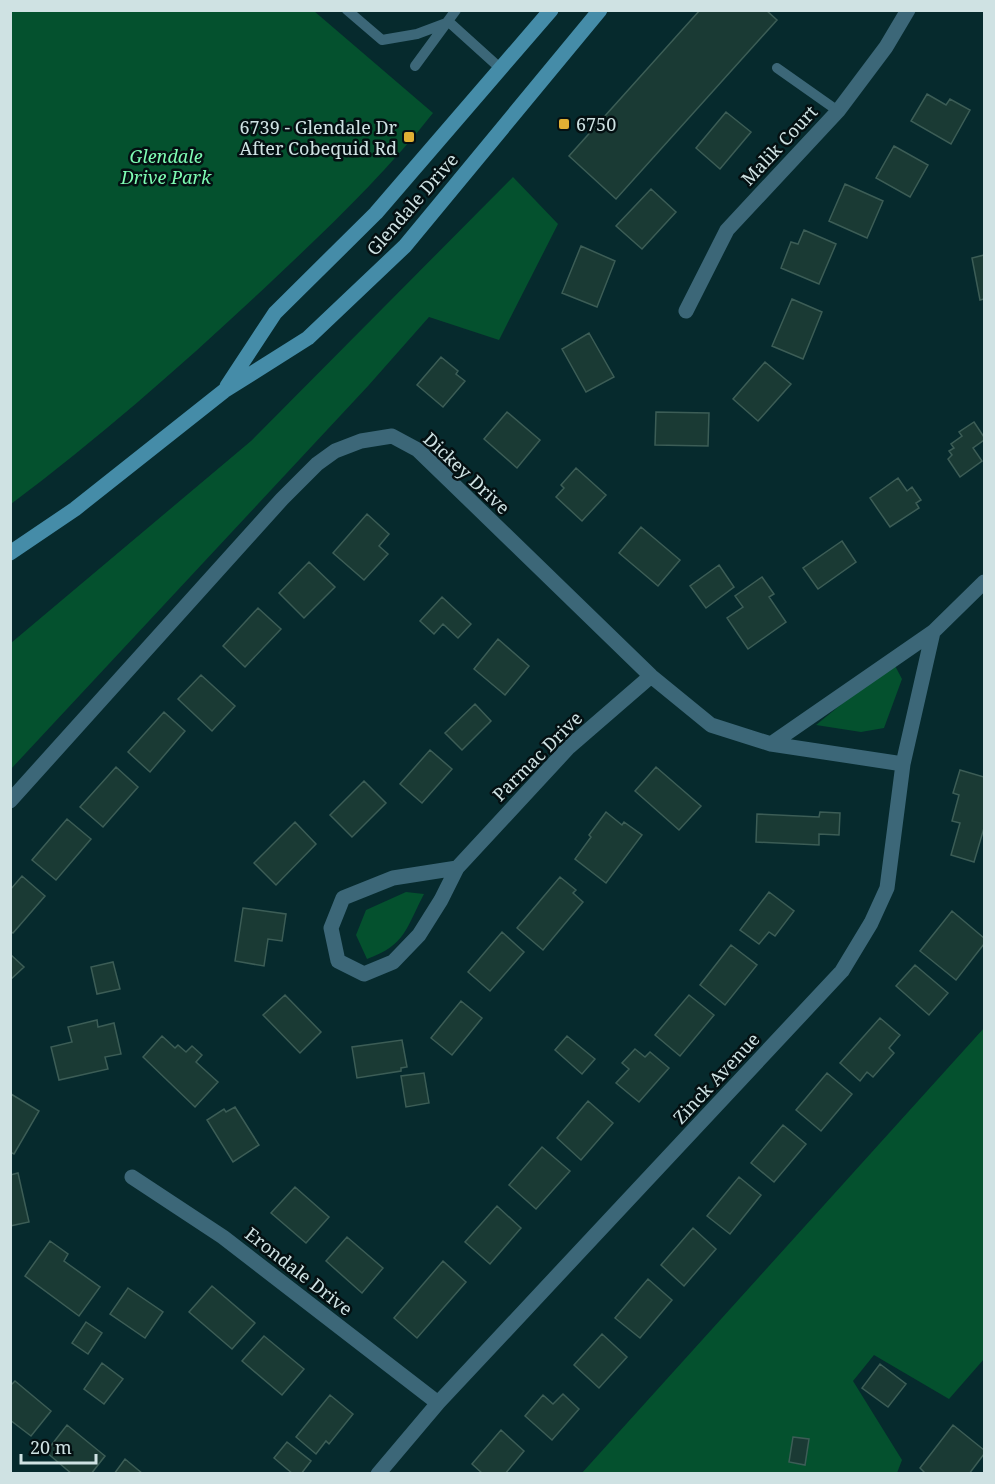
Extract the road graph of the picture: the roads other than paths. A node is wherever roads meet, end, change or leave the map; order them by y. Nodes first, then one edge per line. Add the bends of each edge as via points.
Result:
1 (347, 10) edge
2 (456, 10) edge
3 (551, 10) edge
4 (600, 10) edge
5 (908, 10) edge
6 (449, 22) junction
7 (415, 66) dead end
8 (777, 68) dead end
9 (501, 69) junction
10 (838, 111) junction
11 (686, 311) dead end
12 (224, 391) junction
13 (10, 553) edge
14 (984, 582) edge
15 (933, 632) junction
16 (651, 676) junction
17 (771, 744) junction
18 (903, 764) junction
19 (10, 801) edge
20 (457, 868) junction
21 (132, 1177) dead end
22 (438, 1403) junction
23 (378, 1473) edge

1 - 6 lane via 382,40 417,34
2 - 6 lane
3 - 9 main road, Glendale Drive
4 - 12 main road, Glendale Drive via 405,246 308,338
5 - 10 street, Malik Court
6 - 7 lane
6 - 9 lane
8 - 10 lane
9 - 12 main road, Glendale Drive via 376,213 275,313
10 - 11 street, Malik Court via 727,230
12 - 13 main road, Glendale Drive via 75,509
14 - 15 street
15 - 17 street
15 - 18 street, Zinck Avenue
16 - 17 street, Dickey Drive via 711,725
16 - 19 street, Dickey Drive via 418,450 392,436 362,441 335,451 282,499
16 - 20 street, Parmac Drive via 569,747
17 - 18 street, Dickey Drive
18 - 22 street, Zinck Avenue via 887,888 842,971
20 - 20 street, Parmac Drive via 393,879 343,898 331,928 338,961 364,974 393,962 419,935
21 - 22 street, Erondale Drive via 223,1237
22 - 23 street, Zinck Avenue

